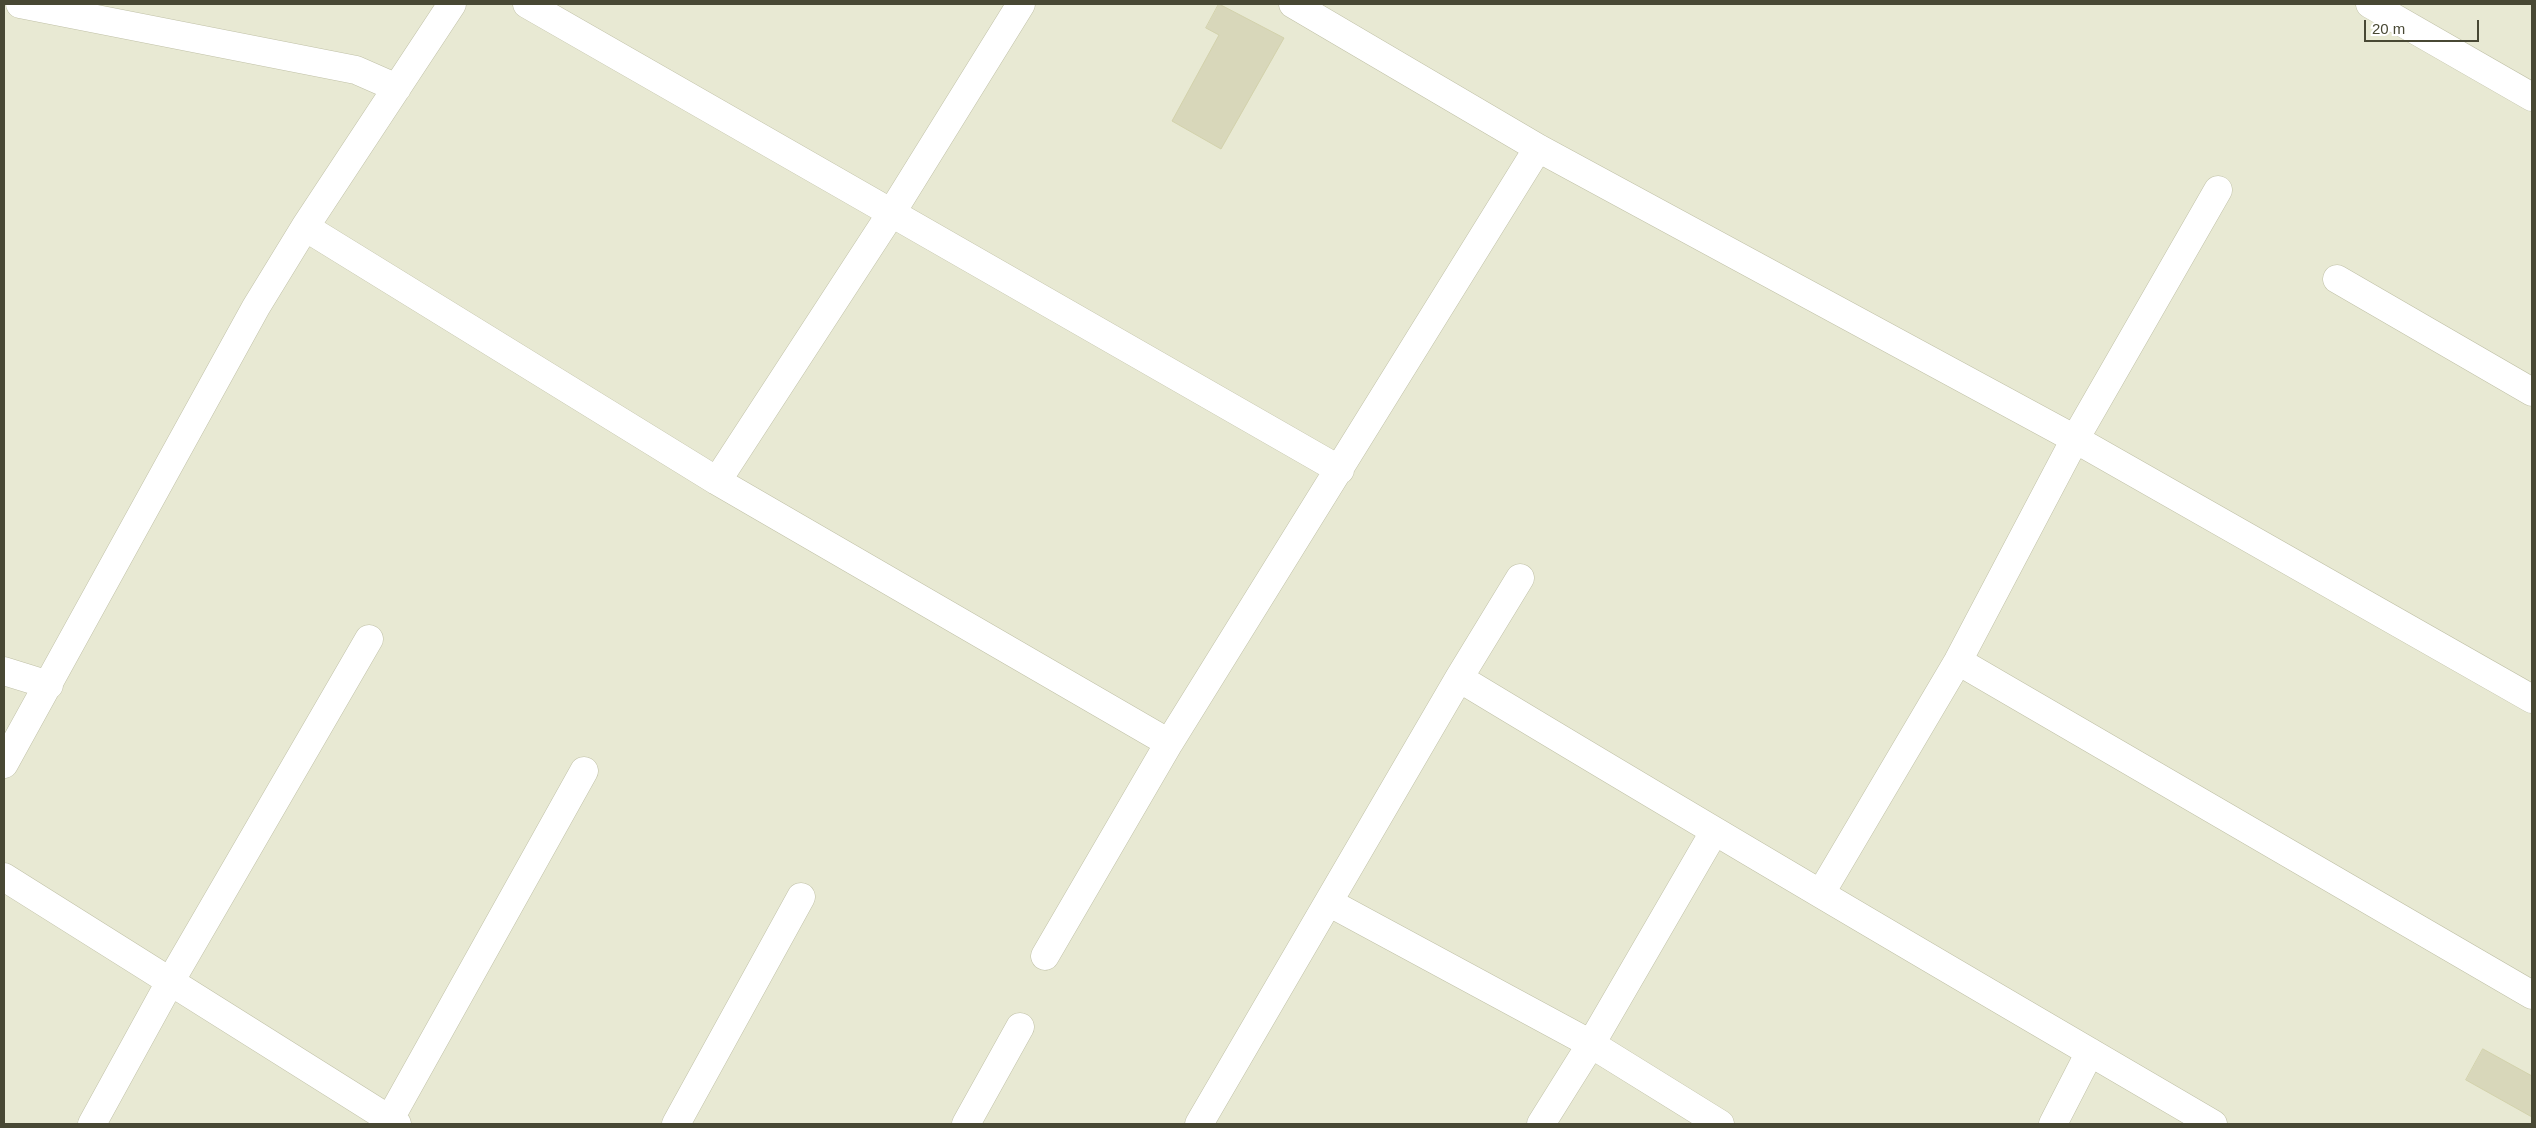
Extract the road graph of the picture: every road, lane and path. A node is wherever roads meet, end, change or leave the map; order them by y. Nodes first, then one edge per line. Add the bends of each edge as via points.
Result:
1 (20, 4) edge
2 (452, 4) edge
3 (527, 4) edge
4 (1021, 4) edge
5 (1293, 4) edge
6 (2370, 4) edge
7 (397, 88) junction
8 (2532, 97) edge
9 (1538, 148) junction
10 (2218, 190) dead end
11 (892, 212) junction
12 (306, 227) junction
13 (2337, 279) dead end
14 (2532, 392) edge
15 (2075, 438) junction
16 (1340, 470) junction
17 (717, 480) junction
18 (1520, 578) dead end
19 (369, 639) dead end
20 (1958, 661) junction
21 (4, 671) edge
22 (1459, 678) junction
23 (49, 685) junction
24 (2532, 699) edge
25 (1169, 743) junction
26 (4, 764) edge
27 (584, 771) dead end
28 (1714, 832) junction
29 (4, 877) edge
30 (1821, 893) junction
31 (801, 897) dead end
32 (1330, 903) junction
33 (1045, 956) dead end
34 (170, 982) junction
35 (2532, 995) edge
36 (1020, 1027) dead end
37 (1590, 1044) junction
38 (2090, 1052) junction
39 (391, 1123) edge
40 (92, 1124) edge
41 (676, 1124) edge
42 (966, 1124) edge
43 (1199, 1124) edge
44 (1541, 1124) edge
45 (1720, 1124) edge
46 (2052, 1124) edge
47 (2212, 1124) edge

1 - 7 street via 356,70
2 - 7 street
3 - 11 street
4 - 11 street
5 - 9 street
6 - 8 street
7 - 12 street
9 - 15 street
9 - 16 street
10 - 15 street
11 - 16 street
11 - 17 street
12 - 17 street
12 - 23 street via 256,308
13 - 14 street
15 - 20 street
15 - 24 street
16 - 25 street
17 - 25 street
18 - 22 street
19 - 34 street
20 - 30 street
20 - 35 street
21 - 23 street
22 - 28 street
22 - 32 street
23 - 26 street
25 - 33 street
27 - 39 street
28 - 30 street
28 - 37 street
29 - 34 street
30 - 38 street
31 - 41 street
32 - 37 street
32 - 43 street
34 - 39 street
34 - 40 street
36 - 42 street
37 - 44 street
37 - 45 street
38 - 46 street
38 - 47 street

